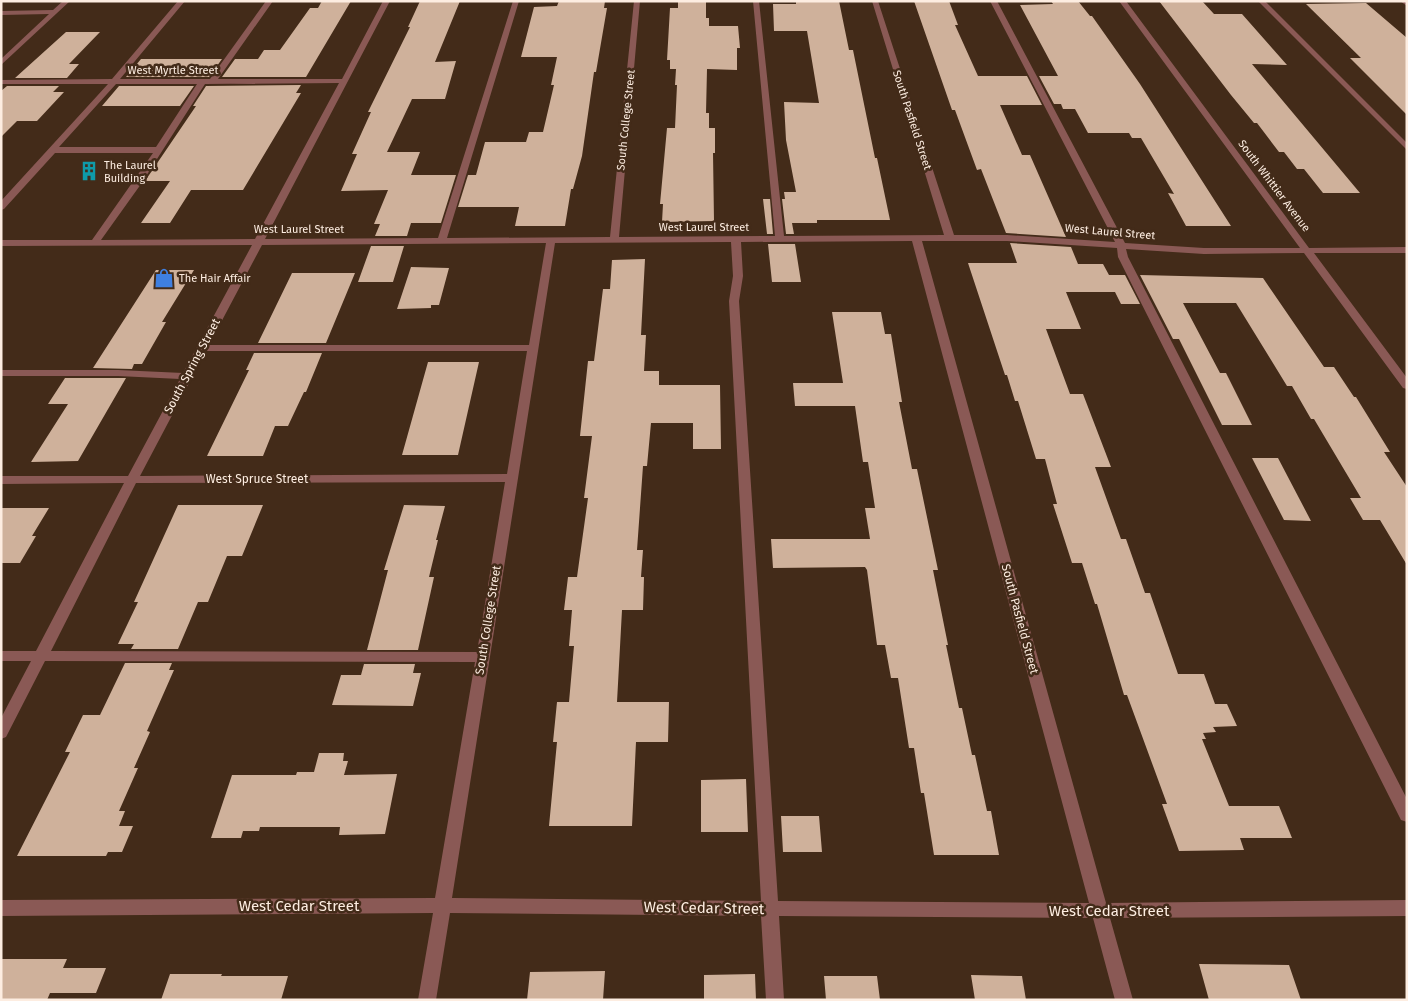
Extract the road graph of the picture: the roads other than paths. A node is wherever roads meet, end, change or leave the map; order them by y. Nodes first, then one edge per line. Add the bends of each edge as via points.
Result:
1 (67, 1) edge
2 (182, 1) edge
3 (270, 1) edge
4 (387, 1) edge
5 (516, 1) edge
6 (638, 1) edge
7 (756, 1) edge
8 (875, 1) edge
9 (993, 1) edge
10 (1122, 1) edge
11 (1261, 1) edge
12 (1403, 1) edge
13 (1407, 4) edge
14 (1, 12) edge
15 (55, 12) junction
16 (1, 63) edge
17 (213, 81) junction
18 (344, 81) junction
19 (1, 82) edge
20 (114, 82) junction
21 (203, 82) junction
22 (1407, 148) edge
23 (53, 150) junction
24 (158, 150) junction
25 (1, 207) edge
26 (916, 238) junction
27 (950, 238) junction
28 (736, 239) junction
29 (780, 239) junction
30 (442, 240) junction
31 (551, 240) junction
32 (614, 240) junction
33 (257, 242) junction
34 (1, 243) edge
35 (94, 243) junction
36 (1121, 245) junction
37 (1407, 250) edge
38 (1307, 251) junction
39 (201, 348) junction
40 (533, 348) junction
41 (1, 373) edge
42 (186, 376) junction
43 (1407, 386) edge
44 (512, 478) junction
45 (1, 480) edge
46 (132, 480) junction
47 (42, 655) junction
48 (1, 656) edge
49 (482, 657) junction
50 (1, 733) edge
51 (1407, 815) edge
52 (443, 906) junction
53 (1, 908) edge
54 (1407, 908) edge
55 (770, 909) junction
56 (1099, 911) junction
57 (427, 1000) edge
58 (775, 1000) edge
59 (1124, 1000) edge

1 - 15 street
2 - 20 street
3 - 17 street
4 - 18 street, South Spring Street
5 - 30 street
6 - 32 street, South College Street
7 - 29 street
8 - 27 street, South Pasfield Street
9 - 36 street
10 - 38 street, South Whittier Avenue
11 - 22 street
12 - 13 street
14 - 15 street
15 - 16 street
17 - 18 street, West Myrtle Street
17 - 21 street, West Myrtle Street
18 - 33 street, South Spring Street
19 - 20 street, West Myrtle Street
20 - 21 street, West Myrtle Street
20 - 23 street
21 - 24 street
23 - 24 street
23 - 25 street
24 - 35 street
26 - 27 street, West Laurel Street
26 - 29 street, West Laurel Street
26 - 56 street, South Pasfield Street
27 - 36 street, West Laurel Street via 1044,239
28 - 29 street, West Laurel Street
28 - 32 street, West Laurel Street
28 - 55 street via 738,276 734,301
30 - 31 street, West Laurel Street
30 - 33 street, West Laurel Street
31 - 32 street, West Laurel Street
31 - 40 street, South College Street
33 - 35 street, West Laurel Street
33 - 39 street, South Spring Street
34 - 35 street, West Laurel Street
36 - 38 street, West Laurel Street
36 - 51 street via 1123,256
37 - 38 street, West Laurel Street
38 - 43 street, South Whittier Avenue
39 - 40 street
39 - 42 street, South Spring Street
40 - 44 street, South College Street
41 - 42 street
42 - 46 street, South Spring Street
44 - 46 street, West Spruce Street
44 - 49 street, South College Street
45 - 46 street, West Spruce Street
46 - 47 street, South Spring Street
47 - 48 street
47 - 49 street
47 - 50 street, South Spring Street
49 - 52 street, South College Street
52 - 53 street, West Cedar Street
52 - 55 street, West Cedar Street
52 - 57 street, South College Street
54 - 56 street, West Cedar Street
55 - 56 street, West Cedar Street
55 - 58 street
56 - 59 street, South Pasfield Street

